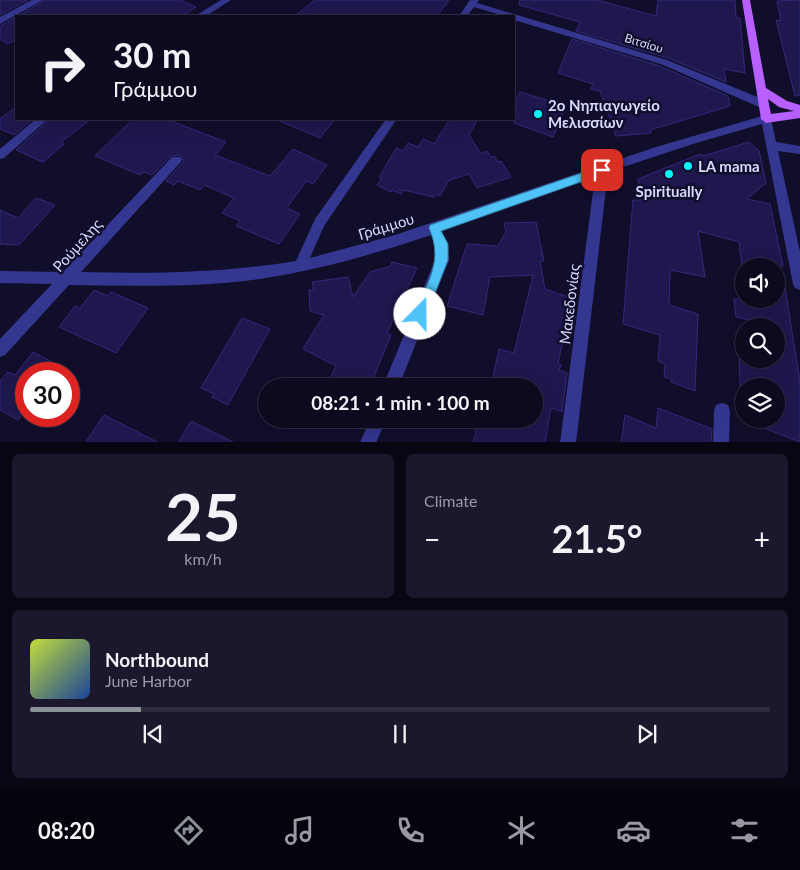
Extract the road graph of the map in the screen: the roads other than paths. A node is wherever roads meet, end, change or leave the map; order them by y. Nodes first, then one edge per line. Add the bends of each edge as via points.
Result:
1 (39, 0) edge
2 (227, 0) edge
3 (746, 0) edge
4 (473, 2) edge
5 (202, 15) edge
6 (465, 15) edge
7 (510, 15) edge
8 (515, 17) edge
9 (0, 21) edge
10 (760, 89) junction
11 (763, 104) junction
12 (800, 109) edge
13 (800, 114) edge
14 (766, 119) junction
15 (42, 120) edge
16 (391, 120) edge
17 (772, 146) junction
18 (800, 150) edge
19 (0, 155) edge
20 (176, 160) dead end
21 (602, 170) junction
22 (434, 228) junction
23 (300, 266) junction
24 (0, 277) edge
25 (69, 278) junction
26 (800, 284) edge
27 (0, 350) edge
28 (394, 378) edge
29 (722, 411) dead end
30 (374, 428) edge
31 (368, 442) edge
32 (568, 442) edge
33 (721, 442) edge

1 - 9 street
2 - 5 street
3 - 10 main road
4 - 6 street
4 - 7 street, Βιτσίου
8 - 11 street, Βιτσίου via 684,69
10 - 11 main road
10 - 12 main road via 783,104
11 - 14 main road
13 - 14 main road
14 - 17 street
14 - 21 street, Γράμμου
15 - 19 street
16 - 23 street via 319,222
17 - 18 street
17 - 26 street
20 - 25 street, Ρούμελης
21 - 22 street, Γράμμου
21 - 32 street, Μακεδονίας
22 - 23 street, Γράμμου
22 - 28 street via 442,244 442,260
23 - 25 street, Γράμμου via 255,274 200,278
24 - 25 street, Γράμμου
25 - 27 street, Ρούμελης
29 - 33 street
30 - 31 street

